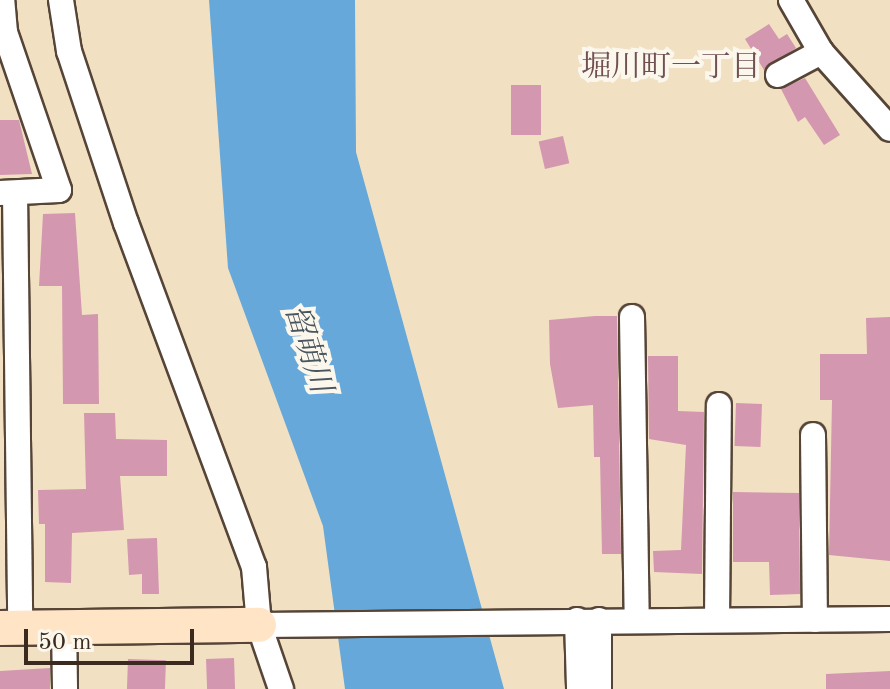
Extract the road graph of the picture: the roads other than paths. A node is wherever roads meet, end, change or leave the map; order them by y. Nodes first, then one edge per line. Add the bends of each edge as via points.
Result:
1 (2, 0) edge
2 (61, 0) edge
3 (791, 0) edge
4 (3, 32) edge
5 (821, 52) junction
6 (778, 75) dead end
7 (890, 129) edge
8 (8, 193) edge
9 (632, 317) dead end
10 (719, 405) dead end
11 (813, 435) dead end
12 (890, 619) edge
13 (581, 620) junction
14 (637, 620) junction
15 (717, 620) junction
16 (815, 620) junction
17 (64, 624) junction
18 (267, 625) junction
19 (10, 628) edge
20 (65, 689) edge
21 (281, 689) edge
22 (579, 689) edge
23 (599, 689) edge

1 - 4 street
2 - 18 street via 69,51 126,223 254,567
3 - 5 street
4 - 8 street via 59,190
5 - 6 street
5 - 7 street
8 - 19 street
9 - 14 street
10 - 15 street
11 - 16 street
12 - 16 street
13 - 14 street
13 - 18 street
13 - 22 street
13 - 23 street
14 - 15 street
15 - 16 street
17 - 18 street
17 - 19 street
17 - 20 street
18 - 21 street

